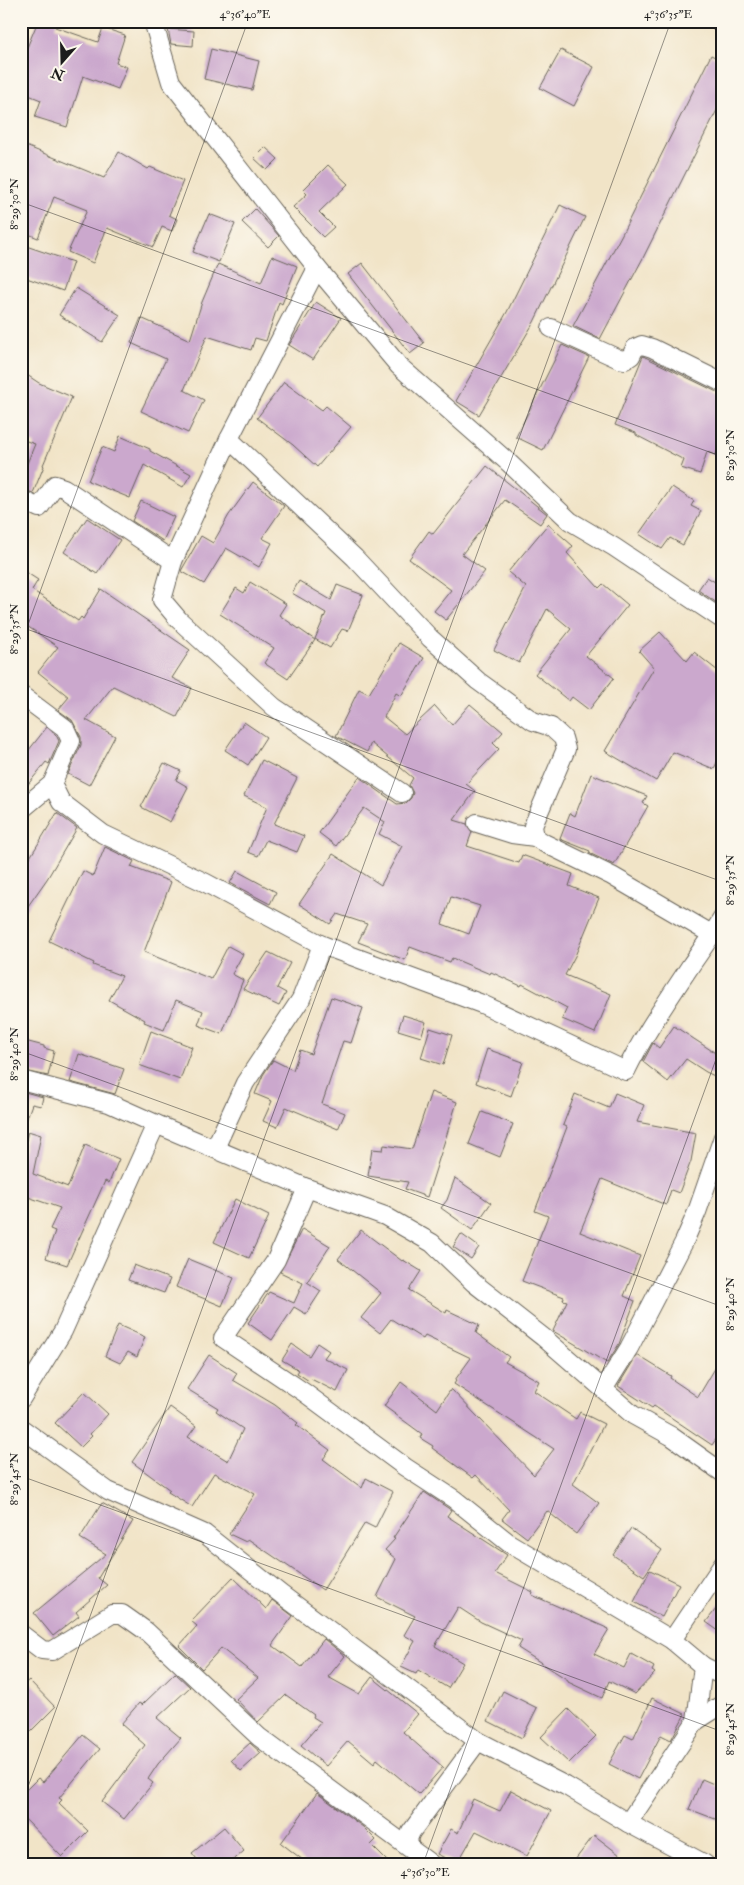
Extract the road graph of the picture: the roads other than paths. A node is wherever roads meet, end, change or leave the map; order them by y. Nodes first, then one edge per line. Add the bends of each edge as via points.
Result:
1 (153, 21) edge
2 (318, 268) junction
3 (551, 328) dead end
4 (723, 383) edge
5 (229, 439) junction
6 (21, 499) edge
7 (172, 561) junction
8 (723, 620) edge
9 (21, 695) edge
10 (52, 784) junction
11 (402, 793) dead end
12 (21, 810) edge
13 (477, 823) dead end
14 (535, 837) junction
15 (723, 917) edge
16 (713, 935) junction
17 (322, 945) junction
18 (21, 1080) edge
19 (156, 1124) junction
20 (723, 1137) edge
21 (215, 1148) junction
22 (307, 1188) junction
23 (604, 1388) junction
24 (21, 1399) edge
25 (21, 1428) edge
26 (723, 1473) edge
27 (723, 1564) edge
28 (21, 1634) edge
29 (672, 1640) junction
30 (703, 1666) junction
31 (723, 1676) edge
32 (723, 1704) edge
33 (696, 1721) junction
34 (478, 1741) junction
35 (628, 1823) junction
36 (410, 1848) junction
37 (431, 1864) edge
38 (705, 1864) edge

1 - 2 street via 171,82
2 - 5 street
2 - 8 street via 399,366 570,521
3 - 4 street via 619,359 625,360 642,345 652,348
5 - 7 street
5 - 14 street via 355,558 430,638 478,681 563,738 566,749 533,826
6 - 7 street via 39,508 55,485 64,488
7 - 11 street via 162,600 179,620 274,707
9 - 10 street via 65,728 70,741
10 - 12 street
10 - 17 street via 61,802 103,834 206,883
13 - 14 street
14 - 16 street via 612,876
15 - 16 street
16 - 17 street via 638,1046 626,1071 482,1004
17 - 21 street via 301,999 245,1083
18 - 19 street via 109,1103
19 - 21 street
19 - 24 street via 63,1330
20 - 23 street via 684,1242 629,1348
21 - 22 street
22 - 23 street via 385,1216 432,1243 474,1283
22 - 29 street via 276,1260 223,1338 454,1499 509,1543
23 - 26 street via 633,1415 671,1436
25 - 34 street via 108,1491 204,1534
27 - 29 street
28 - 36 street via 42,1650 52,1651 112,1614 122,1614 146,1631 259,1737
29 - 30 street
30 - 31 street
30 - 33 street
32 - 33 street
33 - 35 street
34 - 35 street via 566,1786
34 - 36 street via 411,1832 408,1839
35 - 38 street
36 - 37 street

